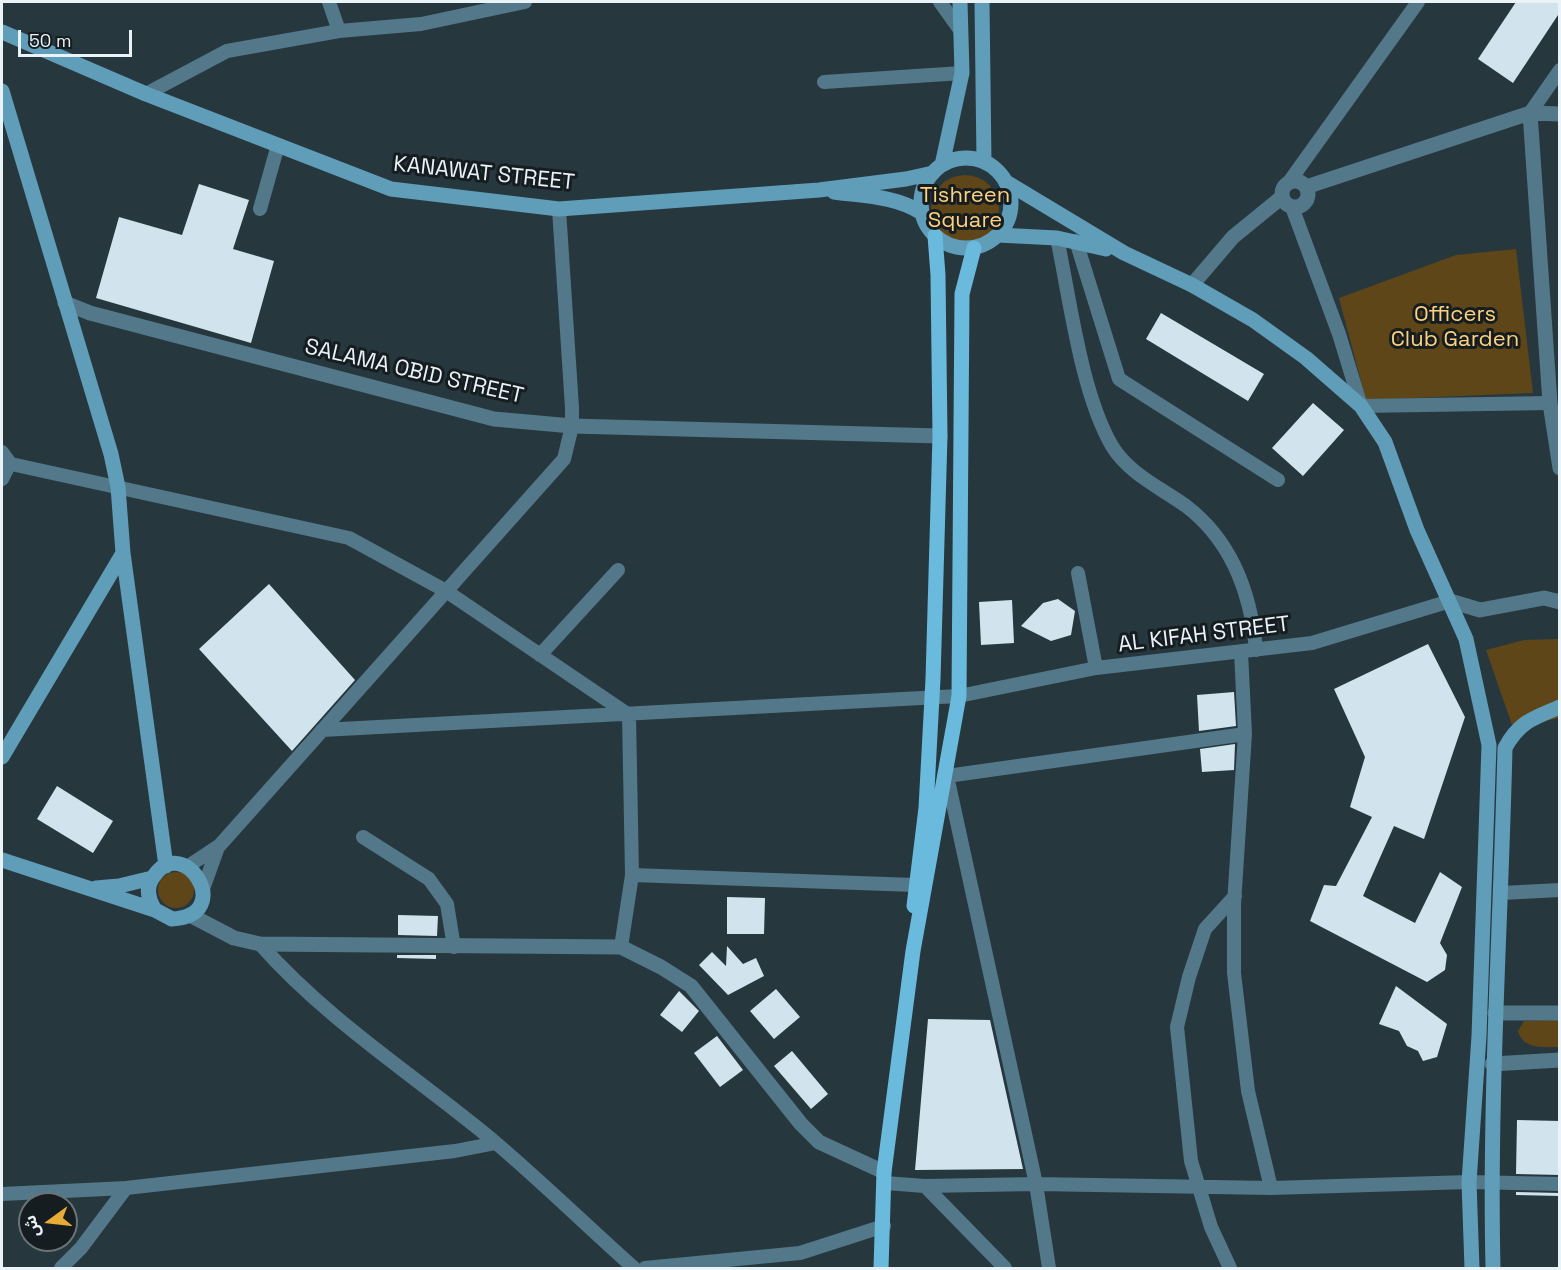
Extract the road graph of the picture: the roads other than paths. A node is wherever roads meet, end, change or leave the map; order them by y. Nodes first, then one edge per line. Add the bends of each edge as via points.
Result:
1 (329, 2) edge
2 (525, 2) edge
3 (940, 2) edge
4 (960, 2) edge
5 (982, 2) edge
6 (1418, 2) edge
7 (960, 30) junction
8 (2, 32) edge
9 (339, 32) junction
10 (1560, 70) edge
11 (962, 73) junction
12 (824, 82) dead end
13 (982, 82) junction
14 (2, 91) edge
15 (146, 94) junction
16 (1530, 113) junction
17 (1560, 114) edge
18 (278, 145) junction
19 (984, 162) junction
20 (938, 169) junction
21 (1006, 182) junction
22 (1289, 182) junction
23 (1306, 187) junction
24 (819, 190) junction
25 (1287, 202) junction
26 (260, 209) dead end
27 (559, 209) junction
28 (922, 213) junction
29 (998, 235) junction
30 (935, 236) junction
31 (1057, 238) junction
32 (1076, 241) junction
33 (975, 248) junction
34 (1124, 253) junction
35 (1192, 285) junction
36 (65, 303) junction
37 (1550, 403) junction
38 (1361, 406) junction
39 (572, 426) junction
40 (940, 436) junction
41 (4, 459) edge
42 (1560, 468) edge
43 (2, 479) edge
44 (1278, 480) dead end
45 (118, 487) junction
46 (123, 553) junction
47 (618, 570) dead end
48 (1078, 573) dead end
49 (446, 591) junction
50 (1450, 601) junction
51 (1560, 602) edge
52 (1256, 650) junction
53 (1241, 652) junction
54 (540, 655) junction
55 (1096, 669) junction
56 (932, 696) junction
57 (959, 696) junction
58 (1560, 707) edge
59 (629, 715) junction
60 (322, 730) junction
61 (1245, 734) junction
62 (2, 757) edge
63 (947, 776) junction
64 (363, 837) dead end
65 (220, 845) junction
66 (2, 860) edge
67 (166, 866) junction
68 (187, 867) junction
69 (632, 875) junction
70 (152, 878) junction
71 (915, 885) junction
72 (86, 888) junction
73 (203, 889) junction
74 (1560, 890) edge
75 (1502, 893) junction
76 (1235, 896) junction
77 (155, 910) junction
78 (190, 915) junction
79 (260, 944) junction
80 (454, 947) junction
81 (621, 947) junction
82 (913, 951) junction
83 (1495, 1013) junction
84 (1560, 1013) edge
85 (1560, 1060) edge
86 (1492, 1064) junction
87 (496, 1143) junction
88 (884, 1178) junction
89 (1469, 1182) junction
90 (1491, 1183) junction
91 (1036, 1184) junction
92 (1560, 1184) edge
93 (925, 1186) junction
94 (1199, 1187) junction
95 (126, 1188) junction
96 (1270, 1188) junction
97 (2, 1194) edge
98 (884, 1226) junction
99 (61, 1269) edge
100 (634, 1269) edge
101 (645, 1269) edge
102 (881, 1269) edge
103 (1005, 1269) edge
104 (1048, 1269) edge
105 (1230, 1269) edge
106 (1472, 1269) edge
107 (1493, 1269) edge

1 - 9 street
2 - 9 street via 421,24
3 - 7 street
4 - 7 main road
5 - 13 main road
6 - 22 street
7 - 11 main road
8 - 15 main road, KANAWAT STREET
9 - 15 street via 227,51
10 - 16 street
11 - 12 street
11 - 13 main road
11 - 20 main road
13 - 19 main road
14 - 36 main road
15 - 18 main road, KANAWAT STREET
16 - 17 street
16 - 23 street
16 - 37 street
18 - 26 street
18 - 27 main road, KANAWAT STREET via 391,189
19 - 20 main road via 956,160
19 - 21 main road
20 - 24 main road, KANAWAT STREET via 906,179
20 - 28 main road via 923,192
21 - 29 main road via 1010,215
21 - 34 main road
22 - 23 street via 1300,182
22 - 25 street via 1283,188
23 - 25 street via 1306,202 1300,206
24 - 27 main road, KANAWAT STREET
24 - 28 main road via 891,200
25 - 35 street via 1233,237
25 - 38 street via 1339,334
27 - 39 street
28 - 30 main road
29 - 31 main road
29 - 33 main road
30 - 33 main road via 960,248
30 - 40 main road
31 - 32 main road
31 - 52 street via 1087,385 1112,446 1138,474 1188,508 1223,543 1248,596
32 - 34 main road
32 - 44 street via 1119,379
33 - 57 main road via 962,294
34 - 35 main road
35 - 38 main road via 1306,357
36 - 39 street, SALAMA OBID STREET via 90,313 494,419
36 - 45 main road
37 - 38 street
37 - 42 street
38 - 50 main road via 1385,442 1417,530
39 - 40 street, SALAMA OBID STREET
39 - 49 street via 564,459
40 - 56 main road
41 - 43 street
41 - 45 street
45 - 46 main road
45 - 49 street via 349,538
46 - 62 main road
46 - 67 main road
47 - 54 street
48 - 55 street
49 - 54 street
49 - 60 street
50 - 51 street via 1480,610 1544,598
50 - 52 street, AL KIFAH STREET via 1312,643
50 - 89 main road via 1466,639 1489,745 1479,1036
52 - 53 street, AL KIFAH STREET
53 - 55 street, AL KIFAH STREET
53 - 61 street
54 - 59 street
55 - 57 street, AL KIFAH STREET
56 - 57 street, AL KIFAH STREET
56 - 59 street, AL KIFAH STREET
56 - 71 main road via 926,808
57 - 63 main road
58 - 75 main road via 1515,730 1505,748
59 - 60 street, AL KIFAH STREET
59 - 69 street
60 - 65 street
61 - 63 street
61 - 76 street
63 - 82 main road
63 - 91 street
64 - 80 street via 429,879 447,903
65 - 68 street
65 - 73 street
66 - 72 main road
67 - 68 main road
67 - 70 main road
68 - 73 main road via 201,880
69 - 71 street
69 - 81 street
70 - 72 main road via 120,886
70 - 77 main road via 149,900
71 - 82 main road
72 - 77 main road
73 - 78 main road via 200,904
74 - 75 street
75 - 83 main road
76 - 94 street via 1205,929 1177,1027 1191,1161
76 - 96 street via 1234,973 1241,1046
77 - 78 main road via 172,919
78 - 79 street via 234,938
79 - 80 street
79 - 87 street via 327,1011
80 - 81 street
81 - 88 street via 691,986 801,1125 819,1142
82 - 88 main road
83 - 84 street
83 - 86 main road
85 - 86 street
86 - 90 main road
87 - 95 street
87 - 100 street
88 - 93 street
88 - 98 main road
89 - 90 street
89 - 96 street
89 - 106 main road
90 - 92 street
90 - 107 main road
91 - 93 street
91 - 94 street
91 - 104 street
93 - 103 street
94 - 96 street
94 - 105 street
95 - 97 street
95 - 99 street
98 - 101 street via 800,1253
98 - 102 main road

